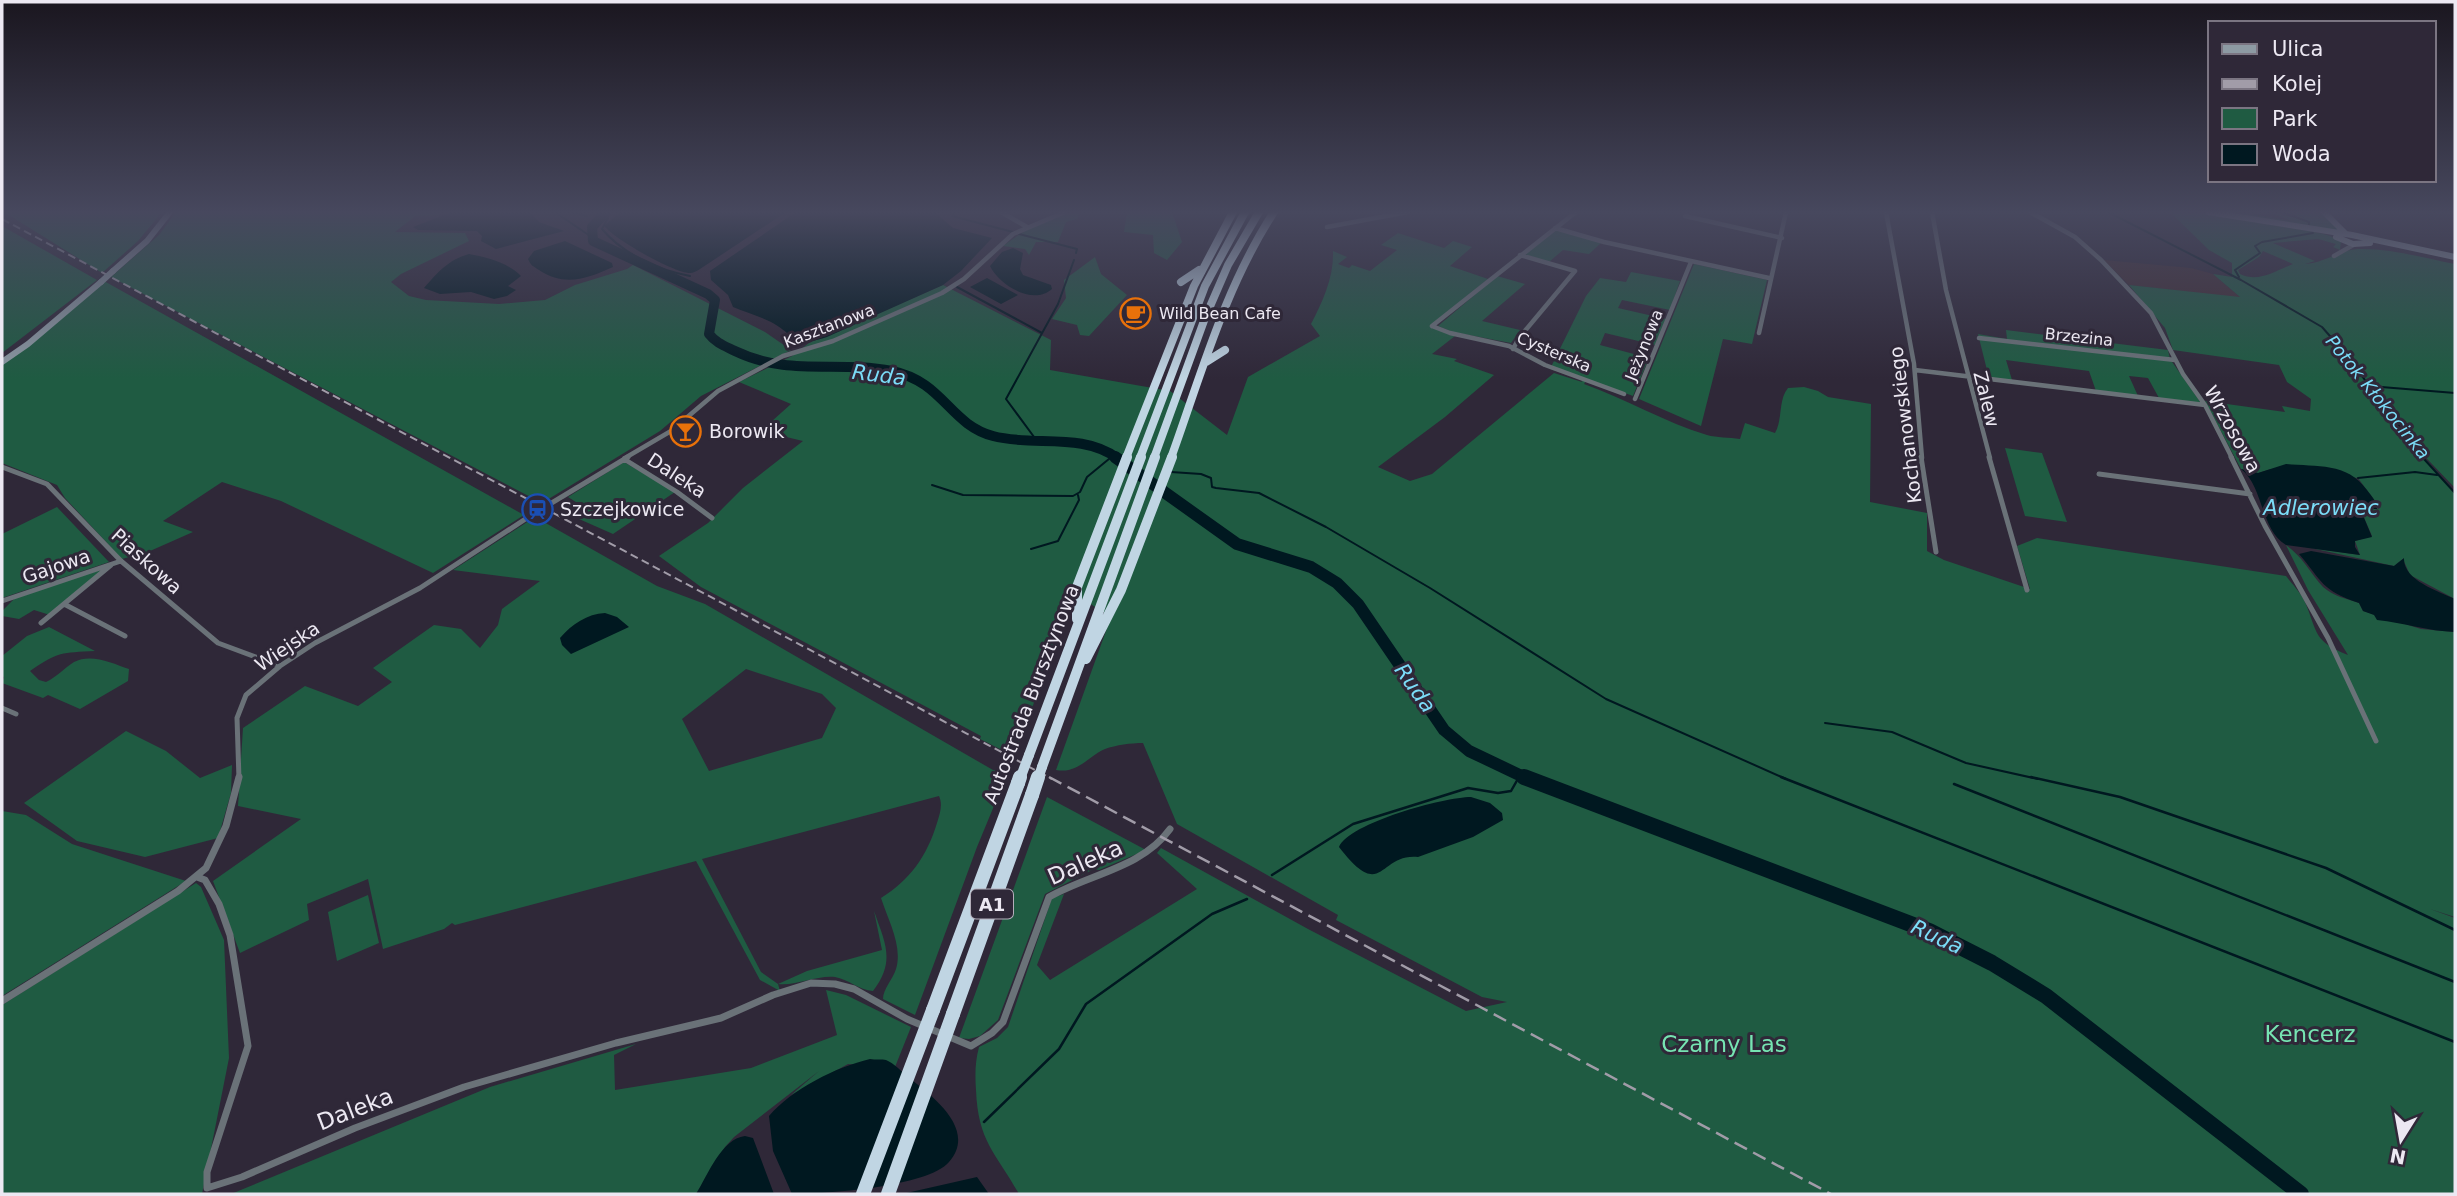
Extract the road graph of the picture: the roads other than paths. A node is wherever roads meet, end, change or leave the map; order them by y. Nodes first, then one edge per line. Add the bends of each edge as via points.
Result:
1 (117, 268) edge
2 (976, 268) edge
3 (1215, 268) edge
4 (1228, 268) edge
5 (1244, 268) edge
6 (1504, 268) edge
7 (1563, 268) edge
8 (1689, 268) edge
9 (1719, 268) edge
10 (1772, 268) edge
11 (1896, 268) edge
12 (1941, 268) edge
13 (2108, 268) edge
14 (1201, 269) joint
15 (1769, 278) junction
16 (1181, 282) dead end
17 (1759, 333) dead end
18 (1979, 338) dead end
19 (1513, 349) junction
20 (1224, 350) dead end
21 (779, 358) joint
22 (2175, 360) junction
23 (2, 362) edge
24 (1204, 364) junction
25 (1915, 370) junction
26 (1967, 377) junction
27 (1624, 394) dead end
28 (1635, 399) dead end
29 (707, 400) joint
30 (2205, 405) junction
31 (624, 459) junction
32 (2, 467) edge
33 (2099, 474) dead end
34 (2250, 494) junction
35 (712, 518) dead end
36 (1936, 552) dead end
37 (121, 561) junction
38 (113, 563) junction
39 (2027, 590) dead end
40 (2, 601) edge
41 (64, 604) junction
42 (41, 623) dead end
43 (1077, 626) junction
44 (125, 636) dead end
45 (280, 666) junction
46 (1074, 676) junction
47 (2, 708) edge
48 (16, 714) dead end
49 (2376, 741) dead end
50 (1170, 829) dead end
51 (197, 877) junction
52 (2, 1001) edge
53 (863, 1194) edge
54 (888, 1194) edge

1 - 23 main road, bridge
2 - 21 street, Kasztanowa via 942,293 833,341
3 - 43 highway, Autostrada Bursztynowa / A1
4 - 46 highway, Autostrada Bursztynowa / A1
5 - 24 highway
6 - 19 street, Cysterska via 1432,326
7 - 19 street via 1574,271
8 - 28 street, Jeżynowa
9 - 15 street
10 - 15 street
11 - 25 street, Kochanowskiego
12 - 26 street, Zalew
13 - 22 street, Wrzosowa via 2151,313
14 - 16 highway
14 - 43 highway via 1077,587
15 - 17 street
18 - 22 street, Brzezina
19 - 27 street, Cysterska
20 - 24 highway
21 - 29 street, Kasztanowa
22 - 30 street, Wrzosowa
24 - 46 highway via 1130,573
25 - 26 street
25 - 36 street, Kochanowskiego via 1919,441
26 - 30 street
26 - 39 street, Zalew
29 - 31 street, Wiejska via 671,431
30 - 34 street, Wrzosowa
31 - 35 street, Daleka
31 - 45 street, Wiejska via 420,587
32 - 37 street, Piaskowa via 47,484
33 - 34 street
34 - 49 street, Wrzosowa via 2328,638
37 - 38 street, Gajowa
37 - 45 street, Piaskowa via 218,643
38 - 40 street, Gajowa
38 - 41 street
41 - 42 street
41 - 44 street
43 - 53 highway, Autostrada Bursztynowa / A1, bridge
45 - 51 street, Wiejska via 246,695 237,718 239,779 234,802 215,853
46 - 54 highway, Autostrada Bursztynowa / A1, bridge
47 - 48 street
50 - 51 street, Daleka via 1143,858 1049,897 1003,1022 971,1046 907,1019 854,989 811,983 712,1020 513,1072 381,1118 207,1188 207,1172 248,1046 227,924 205,880
51 - 52 street, Wiejska

